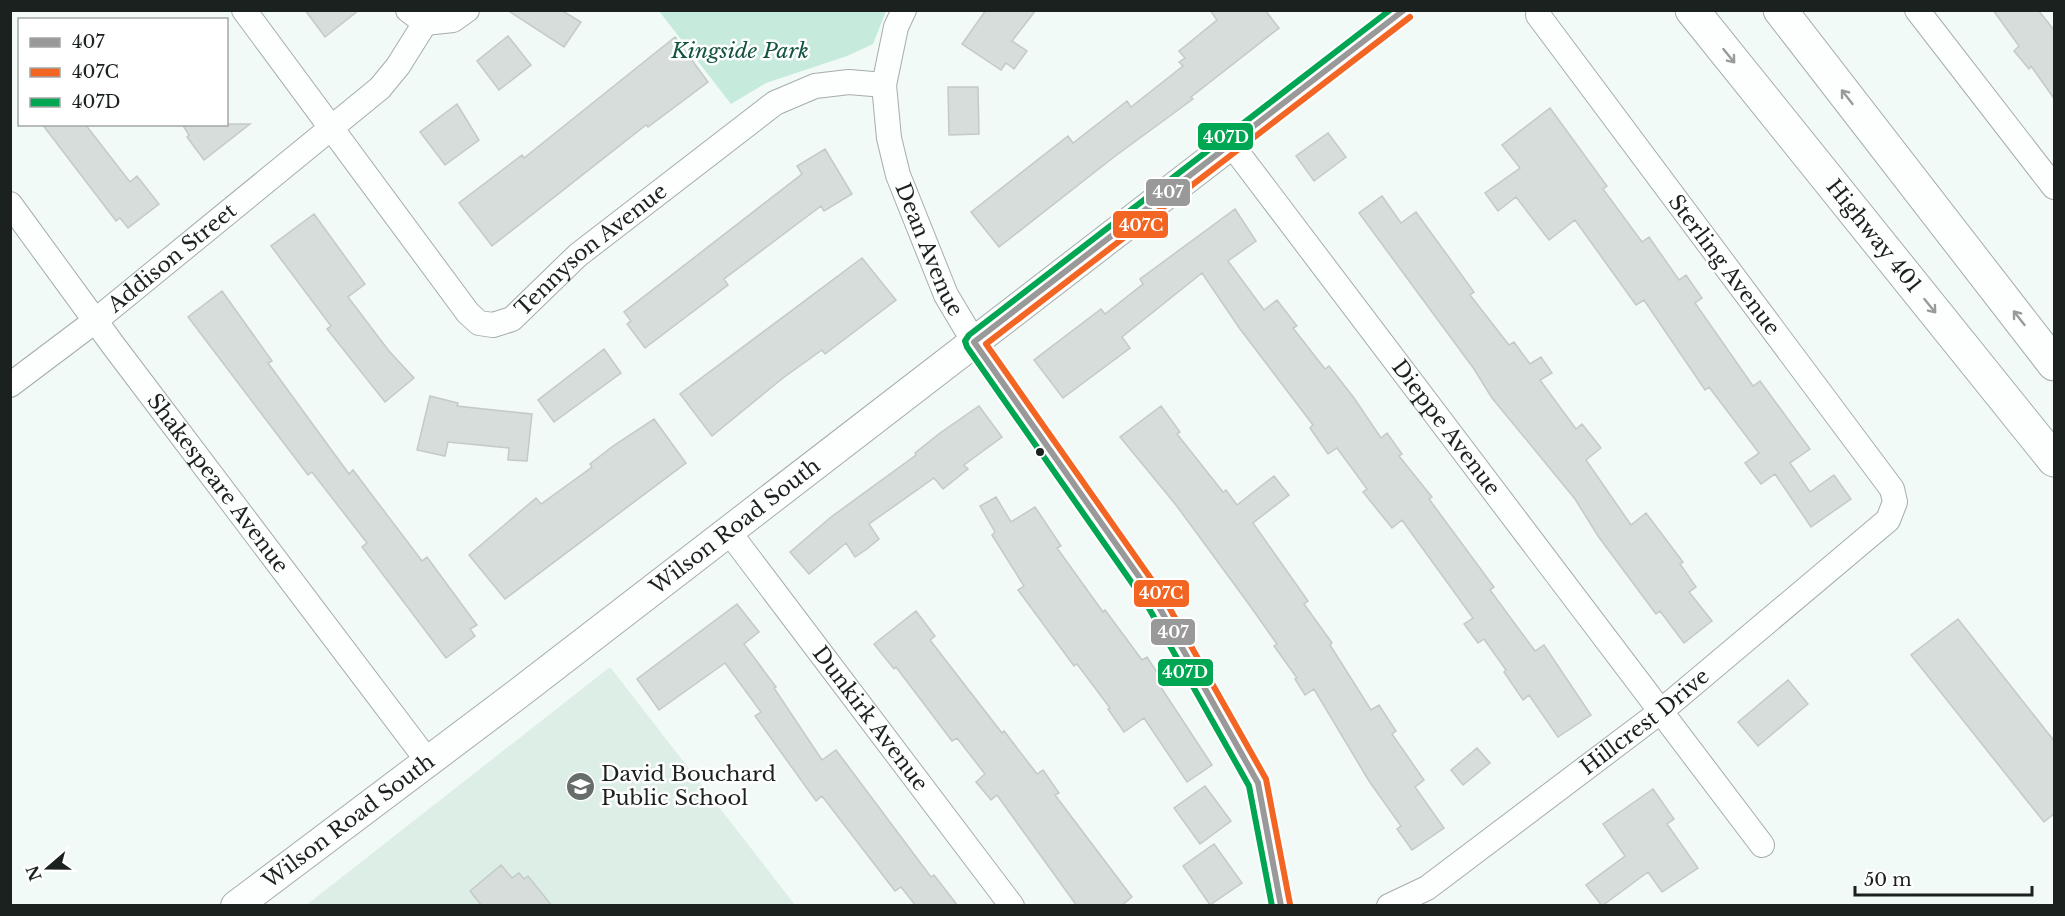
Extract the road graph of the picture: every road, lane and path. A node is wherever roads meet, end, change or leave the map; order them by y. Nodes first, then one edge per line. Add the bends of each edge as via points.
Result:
1 (244, 10) edge
2 (467, 10) edge
3 (904, 10) edge
4 (1692, 10) edge
5 (1780, 10) edge
6 (1917, 10) edge
7 (1538, 15) dead end
8 (417, 17) edge
9 (884, 85) junction
10 (331, 128) junction
11 (1231, 144) joint
12 (2055, 187) edge
13 (10, 204) edge
14 (95, 321) junction
15 (974, 342) junction
16 (2055, 364) edge
17 (10, 385) edge
18 (2055, 460) edge
19 (1888, 520) joint
20 (729, 532) junction
21 (1660, 712) junction
22 (427, 760) junction
23 (1762, 845) dead end
24 (236, 906) edge
25 (1012, 906) edge
26 (1281, 906) edge
27 (1389, 906) edge

1 - 10 street, Tennyson Avenue
2 - 8 street via 453,20
3 - 9 street, Dean Avenue via 896,27
4 -> 18 highway, Highway 401
16 -> 5 highway
6 - 12 street
7 - 19 street, Sterling Avenue via 1892,489 1895,502
8 - 10 street, Addison Street via 398,66 380,88
9 - 10 street, Tennyson Avenue via 849,82 815,86 776,103 578,255 512,319 493,325 479,323 468,313
9 - 15 street, Dean Avenue via 898,176 946,295
10 - 14 street, Addison Street
11 - 15 main road, Wilson Road South
11 - 21 street, Dieppe Avenue
13 - 14 street, Shakespeare Avenue
14 - 17 street, Addison Street
14 - 22 street, Shakespeare Avenue
15 - 20 main road, Wilson Road South
15 - 26 street, Dean Avenue via 1154,598 1258,783
19 - 21 street, Hillcrest Drive
20 - 22 main road, Wilson Road South
20 - 25 street, Dunkirk Avenue
21 - 23 street, Dieppe Avenue
21 - 27 street, Hillcrest Drive via 1427,888
22 - 24 main road, Wilson Road South

